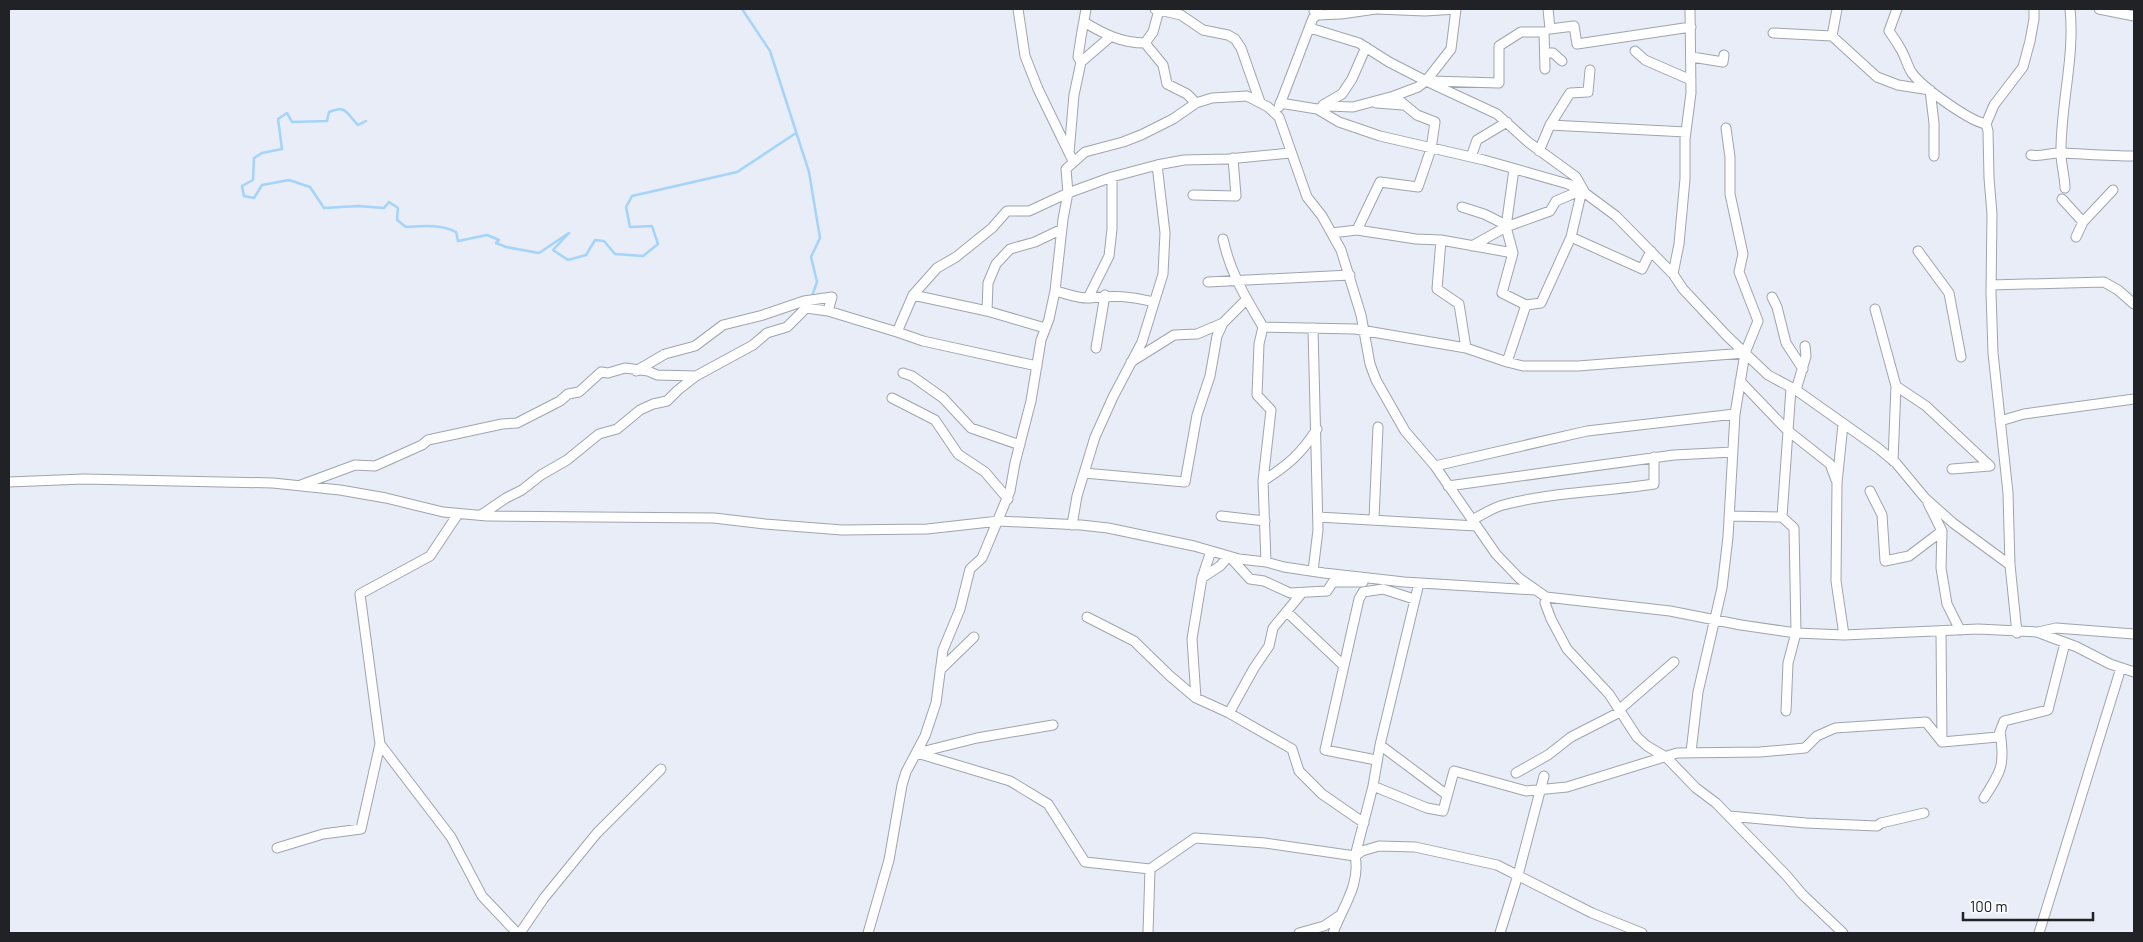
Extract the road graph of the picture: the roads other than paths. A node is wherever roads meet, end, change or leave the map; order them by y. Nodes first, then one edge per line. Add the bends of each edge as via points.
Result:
1 (1018, 9) edge
2 (1086, 9) edge
3 (1377, 9) edge
4 (1456, 9) edge
5 (1548, 9) edge
6 (1690, 9) edge
7 (1837, 9) edge
8 (1897, 9) edge
9 (2034, 9) edge
10 (2070, 9) edge
11 (2098, 9) edge
12 (1157, 10) edge
13 (1316, 11) edge
14 (2134, 16) edge
15 (1084, 22) junction
16 (1692, 27) junction
17 (1310, 28) junction
18 (1547, 30) junction
19 (1773, 33) dead end
20 (1832, 36) junction
21 (1110, 37) junction
22 (1145, 43) junction
23 (1366, 47) junction
24 (1635, 50) dead end
25 (1545, 53) junction
26 (1724, 55) dead end
27 (1692, 57) junction
28 (1562, 61) dead end
29 (1081, 62) junction
30 (1545, 69) dead end
31 (1590, 70) dead end
32 (1691, 80) junction
33 (1426, 81) junction
34 (1930, 90) junction
35 (1394, 96) junction
36 (1260, 102) junction
37 (1370, 102) junction
38 (1196, 103) junction
39 (1280, 103) junction
40 (1403, 105) junction
41 (1317, 109) junction
42 (1278, 118) junction
43 (1507, 122) junction
44 (1550, 124) junction
45 (1986, 124) junction
46 (1726, 128) dead end
47 (1686, 132) junction
48 (1430, 149) junction
49 (1539, 151) junction
50 (1290, 153) junction
51 (2060, 153) junction
52 (2031, 155) dead end
53 (1934, 156) dead end
54 (2134, 156) edge
55 (1071, 157) junction
56 (1470, 157) junction
57 (1233, 158) junction
58 (1157, 165) junction
59 (1514, 169) junction
60 (1112, 177) junction
61 (2065, 188) dead end
62 (1582, 190) junction
63 (2113, 190) dead end
64 (1068, 193) junction
65 (1193, 195) dead end
66 (2062, 200) dead end
67 (1462, 206) dead end
68 (2083, 222) junction
69 (1506, 226) junction
70 (1062, 229) junction
71 (1357, 230) junction
72 (1332, 233) junction
73 (1571, 237) junction
74 (2076, 237) dead end
75 (1223, 239) dead end
76 (1442, 240) junction
77 (1472, 246) junction
78 (1651, 251) junction
79 (1918, 251) dead end
80 (1513, 253) junction
81 (1673, 274) junction
82 (1350, 276) junction
83 (1237, 281) junction
84 (1208, 282) dead end
85 (1991, 286) junction
86 (1055, 291) junction
87 (913, 295) junction
88 (1105, 295) junction
89 (1772, 297) dead end
90 (1088, 298) junction
91 (1246, 300) junction
92 (1154, 302) junction
93 (2134, 304) edge
94 (1526, 305) junction
95 (1875, 309) dead end
96 (828, 311) junction
97 (987, 311) junction
98 (1223, 323) junction
99 (1263, 327) junction
100 (1045, 328) junction
101 (1313, 328) junction
102 (897, 332) junction
103 (1365, 332) junction
104 (1805, 346) dead end
105 (1096, 348) dead end
106 (1466, 348) junction
107 (1745, 353) junction
108 (1961, 357) dead end
109 (1130, 362) junction
110 (1507, 362) junction
111 (1036, 366) junction
112 (636, 370) junction
113 (1803, 370) junction
114 (903, 373) dead end
115 (696, 376) junction
116 (1740, 381) junction
117 (1896, 386) junction
118 (1794, 389) junction
119 (892, 398) dead end
120 (2134, 398) edge
121 (1735, 414) junction
122 (2000, 421) junction
123 (1843, 424) junction
124 (1378, 427) dead end
125 (1317, 428) junction
126 (1787, 430) junction
127 (1020, 445) junction
128 (1733, 452) junction
129 (1654, 457) junction
130 (1894, 461) junction
131 (1435, 466) junction
132 (1952, 468) dead end
133 (1084, 472) junction
134 (1263, 481) junction
135 (9, 482) edge
136 (1837, 483) junction
137 (298, 486) junction
138 (1448, 486) junction
139 (1870, 491) dead end
140 (1925, 498) junction
141 (1008, 499) junction
142 (458, 514) junction
143 (481, 516) junction
144 (1220, 516) dead end
145 (1729, 516) junction
146 (1318, 517) junction
147 (1782, 517) junction
148 (1374, 520) junction
149 (998, 521) junction
150 (1264, 521) junction
151 (1474, 523) junction
152 (1072, 525) junction
153 (1942, 531) junction
154 (1211, 551) junction
155 (1228, 556) junction
156 (1266, 562) junction
157 (2010, 565) junction
158 (1313, 571) junction
159 (1202, 578) junction
160 (1419, 583) junction
161 (1383, 589) junction
162 (1538, 590) junction
163 (1301, 594) junction
164 (1546, 598) junction
165 (1414, 599) junction
166 (1287, 612) junction
167 (1088, 617) dead end
168 (1716, 620) junction
169 (1960, 630) junction
170 (1796, 632) junction
171 (1941, 632) junction
172 (2017, 632) junction
173 (2037, 632) junction
174 (2134, 634) edge
175 (1844, 635) junction
176 (974, 637) dead end
177 (2065, 642) junction
178 (1674, 662) dead end
179 (1343, 665) junction
180 (2124, 668) junction
181 (940, 670) junction
182 (2134, 672) edge
183 (1196, 698) junction
184 (1620, 711) junction
185 (1786, 711) dead end
186 (1229, 713) junction
187 (1053, 725) dead end
188 (2000, 731) junction
189 (1942, 742) junction
190 (380, 744) junction
191 (1380, 745) junction
192 (1691, 752) junction
193 (917, 753) junction
194 (1666, 757) junction
195 (1376, 760) junction
196 (661, 769) dead end
197 (1516, 773) dead end
198 (1544, 776) dead end
199 (1373, 786) junction
200 (1447, 795) junction
201 (1984, 798) dead end
202 (1924, 813) dead end
203 (1729, 816) junction
204 (1364, 823) junction
205 (277, 848) dead end
206 (1355, 856) junction
207 (1150, 869) junction
208 (1518, 875) junction
209 (1339, 916) junction
210 (519, 933) edge
211 (868, 933) edge
212 (1148, 933) edge
213 (1299, 933) edge
214 (1333, 933) edge
215 (1500, 933) edge
216 (1642, 933) edge
217 (1843, 933) edge
218 (2039, 933) edge

1 - 55 street via 1025,56
2 - 15 street
3 - 4 street
3 - 13 street via 1341,14
4 - 33 street via 1451,49
5 - 18 street
6 - 16 street
7 - 20 street
8 - 34 street via 1890,32 1912,73
9 - 45 street via 2023,67 1994,105
10 - 51 street via 2069,72 2064,94
11 - 14 street
12 - 22 street via 1153,32
12 - 36 street via 1181,15 1203,30 1235,39
13 - 17 street
15 - 21 street
15 - 29 street via 1078,57
16 - 18 street via 1577,44 1574,26
16 - 27 street
17 - 23 street
17 - 39 street
18 - 25 street
18 - 33 street via 1521,32 1499,46 1499,83
19 - 20 street
20 - 34 street via 1877,76 1898,85
21 - 22 street
21 - 29 street
22 - 38 street via 1163,65 1167,84 1187,94
23 - 33 street
23 - 41 street via 1342,94
24 - 32 street via 1645,60
25 - 28 street via 1553,53
25 - 30 street
26 - 27 street via 1723,62
27 - 32 street
29 - 55 street via 1074,94
31 - 44 street via 1588,92 1570,93
32 - 47 street
33 - 35 street
33 - 43 street via 1497,114
34 - 45 street via 1979,123
34 - 53 street
35 - 37 street
35 - 40 street
36 - 38 street via 1234,95
36 - 42 street
37 - 40 street
37 - 41 street
38 - 55 street via 1158,128
39 - 41 street
39 - 42 street
40 - 48 street via 1435,122
41 - 48 street via 1339,122
42 - 50 street
43 - 49 street
43 - 56 street via 1477,140
44 - 47 street
44 - 49 street
45 - 85 street via 1992,214
46 - 107 street via 1730,194 1743,254 1739,272 1758,321
47 - 81 street via 1686,179
48 - 56 street
48 - 71 street via 1418,187 1380,182
49 - 62 street via 1576,177
50 - 57 street
50 - 72 street via 1307,197
51 - 52 street via 2042,157
51 - 54 street
51 - 61 street
55 - 64 street via 1066,169
56 - 59 street
57 - 58 street via 1184,160
57 - 65 street via 1236,196
58 - 60 street
58 - 92 street via 1165,233 1162,274
59 - 62 street
59 - 69 street
60 - 64 street
60 - 90 street via 1112,229 1108,256
62 - 69 street via 1556,201 1550,210
62 - 73 street
62 - 78 street via 1616,216
63 - 68 street
64 - 70 street
64 - 87 street via 1029,211 1007,211 992,228 937,268
66 - 68 street
67 - 69 street
68 - 74 street
69 - 77 street
69 - 80 street
70 - 86 street
70 - 97 street via 1010,249 1005,254 996,264 988,283
71 - 72 street
71 - 76 street
72 - 82 street
73 - 78 street via 1642,269
73 - 94 street via 1541,304
75 - 83 street via 1230,268
76 - 77 street
76 - 106 street via 1436,289 1459,304
77 - 80 street
78 - 81 street
79 - 108 street via 1949,293
80 - 94 street via 1502,293
81 - 107 street via 1683,289
82 - 83 street
82 - 103 street
83 - 84 street
83 - 91 street
85 - 93 street via 2104,282
85 - 122 street
86 - 90 street
86 - 100 street
87 - 97 street
87 - 102 street
88 - 90 street
88 - 92 street
88 - 105 street
89 - 113 street via 1786,343
91 - 98 street
91 - 99 street
92 - 109 street via 1142,342
94 - 110 street
95 - 117 street
96 - 102 street
96 - 112 street via 832,297 804,301 742,319 723,326 694,346 665,354
96 - 115 street via 806,308 787,327 767,333 753,345
97 - 100 street
98 - 109 street via 1197,334 1174,335
98 - 133 street via 1197,415 1185,482
99 - 101 street
99 - 134 street via 1257,395 1272,410
100 - 111 street
101 - 103 street
101 - 125 street
102 - 111 street via 923,341
103 - 106 street
103 - 131 street via 1376,380 1405,431
104 - 113 street
106 - 110 street
107 - 110 street via 1578,366 1523,366
107 - 116 street
107 - 118 street via 1768,375
109 - 133 street via 1095,437
111 - 127 street
112 - 115 street via 657,375
112 - 137 street via 625,368 601,372 578,392 568,394 517,423 428,440 375,466 355,465
113 - 118 street
114 - 127 street via 943,398 971,428
115 - 143 street via 667,400 640,410 617,429 599,434 567,460
116 - 121 street
116 - 126 street
117 - 130 street
117 - 132 street via 1926,406 1990,466
118 - 123 street
118 - 126 street
119 - 141 street via 935,420 958,454 985,472
120 - 122 street via 2033,412
121 - 128 street
121 - 131 street via 1587,431
122 - 157 street via 2008,494
123 - 130 street
123 - 136 street
124 - 148 street
125 - 134 street via 1304,450
125 - 146 street
126 - 136 street via 1830,464
126 - 147 street
127 - 141 street
128 - 129 street
128 - 145 street
129 - 138 street
129 - 151 street via 1654,484 1584,491 1501,505
130 - 140 street
131 - 138 street
133 - 152 street
134 - 150 street
135 - 137 street via 84,479
136 - 175 street via 1836,582
137 - 142 street via 386,498
138 - 151 street
139 - 153 street via 1882,515 1885,560 1909,556
140 - 153 street
140 - 157 street via 1952,523
141 - 149 street
142 - 143 street
142 - 190 street via 430,556 360,594
143 - 149 street via 714,518 842,530 927,530
144 - 150 street
145 - 147 street
145 - 168 street
146 - 148 street
146 - 158 street
147 - 170 street via 1794,528
148 - 151 street
149 - 152 street
149 - 181 street via 982,558 970,569 960,609 943,650
150 - 156 street
151 - 162 street via 1496,554 1519,578
152 - 154 street via 1108,528
153 - 169 street via 1941,568 1947,604
154 - 155 street
154 - 159 street
155 - 156 street
155 - 159 street
155 - 163 street via 1250,579
156 - 158 street
157 - 172 street
158 - 160 street
159 - 183 street via 1192,639
160 - 162 street
160 - 165 street
161 - 163 street via 1364,582 1333,582 1328,591
161 - 165 street
161 - 179 street via 1363,592 1359,599
162 - 164 street
163 - 166 street
164 - 168 street via 1670,611
164 - 184 street via 1551,619 1567,649 1609,694
165 - 191 street
166 - 179 street
166 - 186 street via 1273,628 1270,646
167 - 183 street via 1134,640
168 - 170 street
168 - 192 street via 1698,692
169 - 171 street
169 - 172 street
170 - 175 street
170 - 185 street via 1788,663
171 - 175 street
171 - 189 street
172 - 173 street
173 - 174 street via 2056,628
173 - 177 street
176 - 181 street
177 - 180 street
177 - 188 street via 2048,710 2004,721
178 - 184 street
179 - 195 street via 1325,750
180 - 182 street
180 - 218 street via 2120,671
181 - 193 street via 936,703
183 - 186 street
184 - 194 street via 1637,737
184 - 197 street via 1571,737
186 - 204 street via 1292,749 1299,771 1322,794
187 - 193 street via 977,738
188 - 189 street via 1998,737
188 - 201 street via 2004,756 1998,777
189 - 192 street via 1926,722 1918,722 1835,728 1817,736 1805,748 1716,754
190 - 205 street via 361,829 323,834
190 - 210 street via 451,837 482,896
191 - 195 street
191 - 200 street
192 - 194 street
193 - 207 street via 1010,780 1048,804 1086,862
193 - 211 street via 902,785 889,860
194 - 200 street via 1567,787 1526,791 1454,771
194 - 203 street
195 - 199 street
196 - 210 street via 597,833
198 - 208 street
199 - 200 street via 1443,811
199 - 204 street
202 - 203 street via 1877,826
203 - 217 street
204 - 206 street
206 - 207 street via 1265,843 1195,838
206 - 208 street via 1379,846 1415,847 1497,865
206 - 209 street via 1358,868 1350,897
207 - 212 street
208 - 215 street
208 - 216 street via 1592,913
209 - 213 street via 1324,926
209 - 214 street

